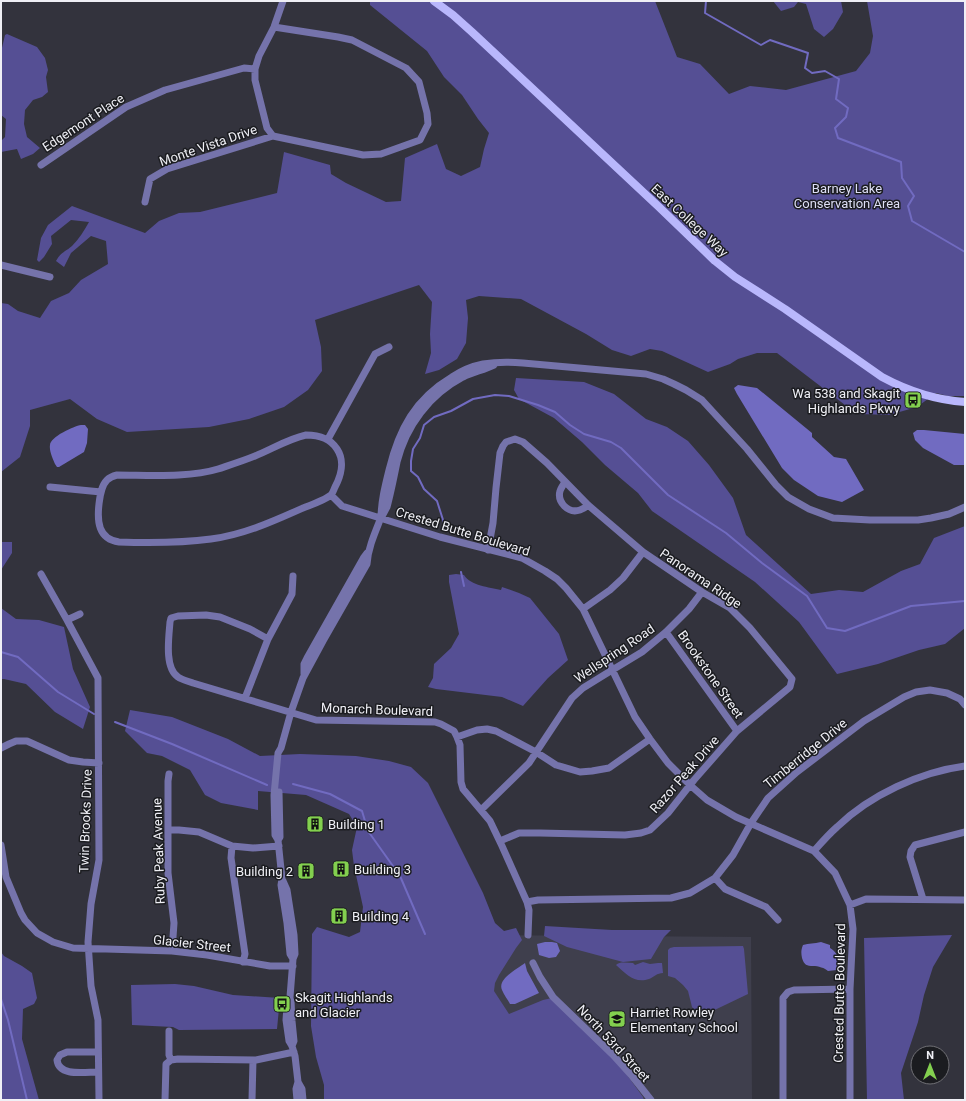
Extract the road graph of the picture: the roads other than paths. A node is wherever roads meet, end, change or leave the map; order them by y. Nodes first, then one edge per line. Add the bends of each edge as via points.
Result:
1 (283, 1) edge
2 (434, 1) edge
3 (274, 27) junction
4 (254, 69) junction
5 (273, 136) junction
6 (41, 165) dead end
7 (145, 202) dead end
8 (1, 264) edge
9 (50, 277) dead end
10 (389, 347) dead end
11 (965, 402) edge
12 (328, 439) junction
13 (565, 482) junction
14 (50, 487) dead end
15 (100, 492) junction
16 (331, 494) junction
17 (588, 505) junction
18 (965, 507) edge
19 (381, 519) junction
20 (488, 550) junction
21 (643, 552) junction
22 (41, 574) dead end
23 (293, 576) dead end
24 (702, 592) junction
25 (583, 609) junction
26 (80, 614) dead end
27 (67, 620) junction
28 (666, 632) junction
29 (268, 639) junction
30 (613, 670) junction
31 (792, 679) joint
32 (246, 698) junction
33 (965, 705) edge
34 (291, 712) junction
35 (737, 731) junction
36 (458, 738) junction
37 (650, 739) junction
38 (1, 748) edge
39 (536, 752) junction
40 (99, 763) junction
41 (965, 766) edge
42 (169, 774) dead end
43 (690, 785) junction
44 (481, 810) junction
45 (751, 823) junction
46 (168, 830) junction
47 (965, 832) edge
48 (500, 841) junction
49 (278, 843) junction
50 (1, 845) edge
51 (232, 846) junction
52 (814, 851) junction
53 (716, 878) junction
54 (923, 899) junction
55 (965, 900) edge
56 (527, 902) junction
57 (850, 905) junction
58 (778, 920) dead end
59 (528, 935) dead end
60 (88, 948) junction
61 (172, 951) junction
62 (243, 962) junction
63 (293, 963) junction
64 (533, 964) dead end
65 (850, 989) junction
66 (169, 1031) dead end
67 (293, 1049) junction
68 (98, 1052) junction
69 (171, 1060) junction
70 (253, 1060) junction
71 (98, 1072) junction
72 (298, 1082) junction
73 (99, 1100) edge
74 (165, 1100) edge
75 (252, 1100) edge
76 (297, 1100) edge
77 (302, 1100) edge
78 (651, 1100) edge
79 (783, 1100) edge
80 (850, 1100) edge

1 - 3 street
2 - 11 main road, East College Way via 453,14 735,277 882,377 914,392
3 - 4 street
3 - 5 street via 352,40 406,68 419,82 428,124 420,140 381,154 363,155
4 - 5 street, Monte Vista Drive via 267,128
4 - 6 street, Edgemont Place via 244,68 165,90 126,107
5 - 7 street, Monte Vista Drive via 167,168 150,179
8 - 9 street
10 - 12 street via 375,354
12 - 15 street via 315,435 299,436 216,470 192,474 118,475 107,480
12 - 16 street via 341,457 342,468
13 - 17 street, Panorama Ridge
13 - 17 street via 559,496 566,507 580,510
13 - 20 street, Panorama Ridge via 523,442 515,439 506,442 500,453
14 - 15 street
15 - 16 street via 98,517 104,535 112,541 136,542 212,539 238,534 278,520
16 - 19 street, Crested Butte Boulevard via 342,506
17 - 21 street, Panorama Ridge
18 - 19 street via 949,514 918,520 833,518 788,497 702,400 686,390 646,374 523,363 496,364 463,377 428,403 411,425 402,446
19 - 20 street, Crested Butte Boulevard
19 - 34 street via 368,553 304,664 303,678
20 - 25 street, Crested Butte Boulevard via 522,558 546,571 566,588
21 - 24 street, Panorama Ridge
21 - 25 street via 623,578
22 - 27 street, Twin Brooks Drive
23 - 29 street via 292,594
24 - 28 street, Wellspring Road
24 - 31 street, Panorama Ridge via 730,608
25 - 30 street, Crested Butte Boulevard
26 - 27 street
27 - 40 street, Twin Brooks Drive via 98,678
28 - 30 street, Wellspring Road via 642,652
28 - 35 street, Brookstone Street
29 - 32 street
29 - 32 street, Monarch Boulevard via 220,617 206,615 171,618 169,658 171,670 177,677
30 - 37 street, Crested Butte Boulevard via 635,717
30 - 39 street, Wellspring Road via 583,688 572,698
31 - 35 street, Razor Peak Drive via 790,687
32 - 34 street, Monarch Boulevard
33 - 45 street, Timberridge Drive via 960,699 947,693 930,690 904,697 864,721 797,772 768,798
34 - 36 street, Monarch Boulevard via 316,720 434,722 454,731
34 - 49 street via 281,748
35 - 43 street, Razor Peak Drive
36 - 39 street via 477,730 487,729 496,731
36 - 44 street via 463,789
37 - 39 street via 609,768 592,771 580,772 556,765
37 - 43 street, Crested Butte Boulevard via 668,763
38 - 40 street via 27,741 69,760
39 - 44 street, Wellspring Road via 529,763
40 - 60 street, Twin Brooks Drive via 99,860
41 - 52 street via 922,775 894,787 862,806 837,826
42 - 46 street, Ruby Peak Avenue
43 - 45 street, Crested Butte Boulevard via 707,800
43 - 48 street, Razor Peak Drive via 668,813 650,830 641,833 519,833
44 - 48 street
45 - 52 street, Crested Butte Boulevard
45 - 53 street, Timberridge Drive
46 - 51 street via 199,832
46 - 61 street, Ruby Peak Avenue via 168,874 174,923
47 - 54 street via 914,845 910,857
48 - 56 street
49 - 51 street via 253,848
49 - 63 street via 281,885
50 - 60 street, Glacier Street via 6,877 25,920 36,933 53,942 73,948
51 - 62 street via 245,954
52 - 57 street, Crested Butte Boulevard via 834,873
53 - 56 street, Timberridge Drive via 690,893 671,898
53 - 58 street via 725,889 766,907
54 - 55 street
54 - 57 street via 866,899
56 - 59 street
57 - 65 street, Crested Butte Boulevard via 853,929
60 - 61 street, Glacier Street
60 - 68 street, Twin Brooks Drive via 98,1020
61 - 62 street, Glacier Street
62 - 63 street, Glacier Street via 270,966
63 - 67 street via 290,997
64 - 78 street, North 53rd Street via 553,997 613,1055
65 - 79 street via 794,990 783,998
65 - 80 street, Crested Butte Boulevard
66 - 69 street via 168,1055
67 - 70 street
67 - 72 street
68 - 71 street, Twin Brooks Drive
68 - 71 street via 67,1052 60,1054 57,1060 62,1070
69 - 70 street
69 - 74 street via 166,1064
70 - 75 street
71 - 73 street, Twin Brooks Drive
72 - 76 street
72 - 77 street via 302,1089

